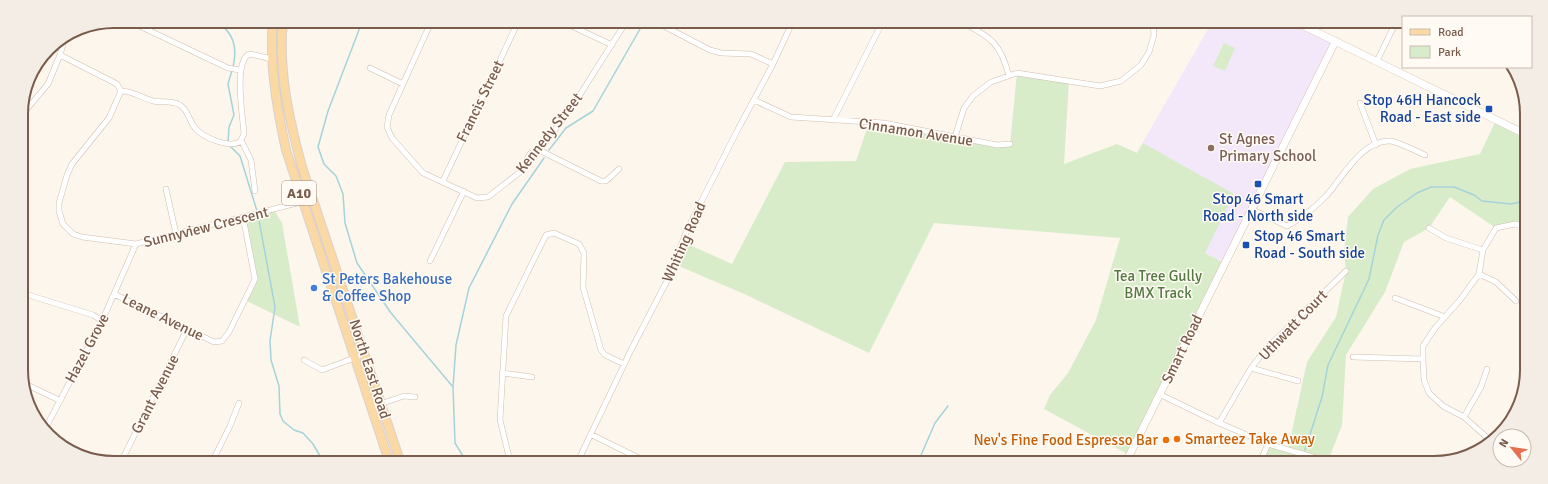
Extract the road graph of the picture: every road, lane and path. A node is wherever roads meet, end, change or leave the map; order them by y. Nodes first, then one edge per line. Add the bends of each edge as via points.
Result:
1 (144, 28) edge
2 (273, 28) edge
3 (283, 28) edge
4 (428, 28) edge
5 (515, 28) edge
6 (576, 28) edge
7 (622, 28) edge
8 (668, 28) edge
9 (790, 28) edge
10 (879, 28) edge
11 (973, 28) edge
12 (1153, 28) edge
13 (1309, 28) edge
14 (1393, 28) edge
15 (1335, 42) junction
16 (63, 45) edge
17 (612, 45) junction
18 (60, 55) junction
19 (272, 59) junction
20 (1377, 61) junction
21 (773, 64) junction
22 (370, 68) dead end
23 (240, 70) junction
24 (1010, 76) junction
25 (403, 84) junction
26 (121, 91) junction
27 (754, 100) junction
28 (1360, 103) dead end
29 (28, 108) edge
30 (833, 120) junction
31 (1520, 132) edge
32 (955, 137) junction
33 (241, 140) junction
34 (1010, 144) dead end
35 (1376, 144) junction
36 (537, 149) junction
37 (1425, 155) dead end
38 (619, 169) dead end
39 (443, 181) junction
40 (166, 189) dead end
41 (255, 190) dead end
42 (464, 191) junction
43 (313, 199) junction
44 (302, 202) junction
45 (1251, 209) junction
46 (243, 217) junction
47 (1520, 226) edge
48 (1429, 228) dead end
49 (176, 234) junction
50 (136, 244) junction
51 (1483, 250) junction
52 (430, 261) dead end
53 (1346, 271) dead end
54 (1479, 274) junction
55 (114, 294) junction
56 (28, 295) edge
57 (1395, 298) dead end
58 (1516, 301) dead end
59 (1445, 317) junction
60 (102, 321) junction
61 (187, 329) junction
62 (365, 354) junction
63 (1353, 357) dead end
64 (355, 358) junction
65 (1423, 359) junction
66 (304, 360) dead end
67 (624, 364) junction
68 (1251, 368) junction
69 (1488, 369) dead end
70 (502, 373) junction
71 (532, 377) dead end
72 (1298, 381) dead end
73 (30, 386) edge
74 (1159, 394) junction
75 (415, 397) dead end
76 (59, 400) junction
77 (238, 403) dead end
78 (381, 403) junction
79 (371, 407) junction
80 (1464, 418) junction
81 (1219, 423) junction
82 (47, 425) edge
83 (592, 434) junction
84 (1487, 438) edge
85 (1268, 444) junction
86 (124, 456) edge
87 (215, 456) edge
88 (388, 456) edge
89 (398, 456) edge
90 (509, 456) edge
91 (581, 456) edge
92 (635, 456) edge
93 (1129, 456) edge
94 (1263, 456) edge
95 (1310, 456) edge

1 - 23 street via 231,69
2 - 19 main road, North East Road / A10
3 - 43 main road, North East Road / A10 via 283,73 288,110
4 - 25 street
5 - 39 street, Francis Street
6 - 17 street
7 - 17 street, Kennedy Street
8 - 21 street via 710,50 751,54
9 - 21 street, Whiting Road
10 - 30 street
11 - 24 street via 996,44 1005,59
12 - 24 street via 1149,52 1141,65 1121,81 1100,86 1017,73
13 - 15 main road
14 - 20 street
15 - 20 main road
15 - 45 main road, Smart Road
16 - 18 street
17 - 36 street, Kennedy Street via 574,104
18 - 26 street via 117,84
18 - 29 street via 48,84
19 - 23 street via 250,54 244,58
19 - 44 main road, North East Road / A10 via 280,125
20 - 31 main road
21 - 27 street, Whiting Road
22 - 25 street
23 - 33 street via 244,132
24 - 32 street via 990,82 973,96 964,108
25 - 39 street, Kennedy Street via 389,115 388,126 392,138 423,173
26 - 33 street via 129,91 154,101 178,104 188,113 197,129 229,145
26 - 50 street, Sunnyview Crescent via 107,121 68,171 59,211 64,226 76,236
27 - 30 street, Cinnamon Avenue via 791,117
27 - 67 street, Whiting Road
28 - 35 street
30 - 32 street, Cinnamon Avenue via 884,124
32 - 34 street, Cinnamon Avenue via 997,145
33 - 41 street via 251,160
35 - 37 street via 1390,141
35 - 45 street via 1366,150 1326,196 1297,222 1287,226
36 - 38 street via 601,181 606,181
36 - 42 street, Kennedy Street via 530,154 520,172 488,197 477,198
39 - 42 street, Kennedy Street
40 - 49 street
42 - 52 street
43 - 44 street, Sunnyview Crescent
43 - 62 main road, North East Road / A10
44 - 46 street, Sunnyview Crescent
44 - 64 main road, North East Road / A10
45 - 74 main road, Smart Road
46 - 49 street, Sunnyview Crescent
46 - 61 street, Leane Avenue via 255,279 229,332 222,341 214,342
47 - 51 street via 1515,224 1496,228
48 - 51 street via 1446,238
49 - 50 street, Sunnyview Crescent
50 - 55 street, Hazel Grove
51 - 54 street
53 - 68 street, Uthwatt Court via 1266,349
54 - 58 street via 1496,282
54 - 59 street
55 - 60 street, Hazel Grove
55 - 61 street, Leane Avenue
56 - 60 street via 93,315
57 - 59 street
59 - 65 street via 1424,346
60 - 76 street, Hazel Grove
61 - 86 street, Grant Avenue
62 - 64 street
62 - 78 main road, North East Road / A10
63 - 65 street
64 - 66 street via 322,370
64 - 79 main road, North East Road / A10
65 - 80 street via 1424,380 1429,393 1443,406
67 - 70 street via 605,355 601,350 582,287 584,253 579,244 554,233 544,238 506,316
67 - 83 street, Whiting Road
68 - 72 street
68 - 81 street, Uthwatt Court
69 - 80 street
70 - 71 street
70 - 90 street via 500,420
73 - 76 street
74 - 81 street
74 - 93 main road, Smart Road
75 - 78 street via 404,396
76 - 82 street, Hazel Grove
77 - 87 street
78 - 79 street
78 - 89 main road, North East Road / A10
79 - 88 main road, North East Road / A10
80 - 84 street
81 - 85 street
83 - 91 street, Whiting Road
83 - 92 street
85 - 94 street
85 - 95 street

